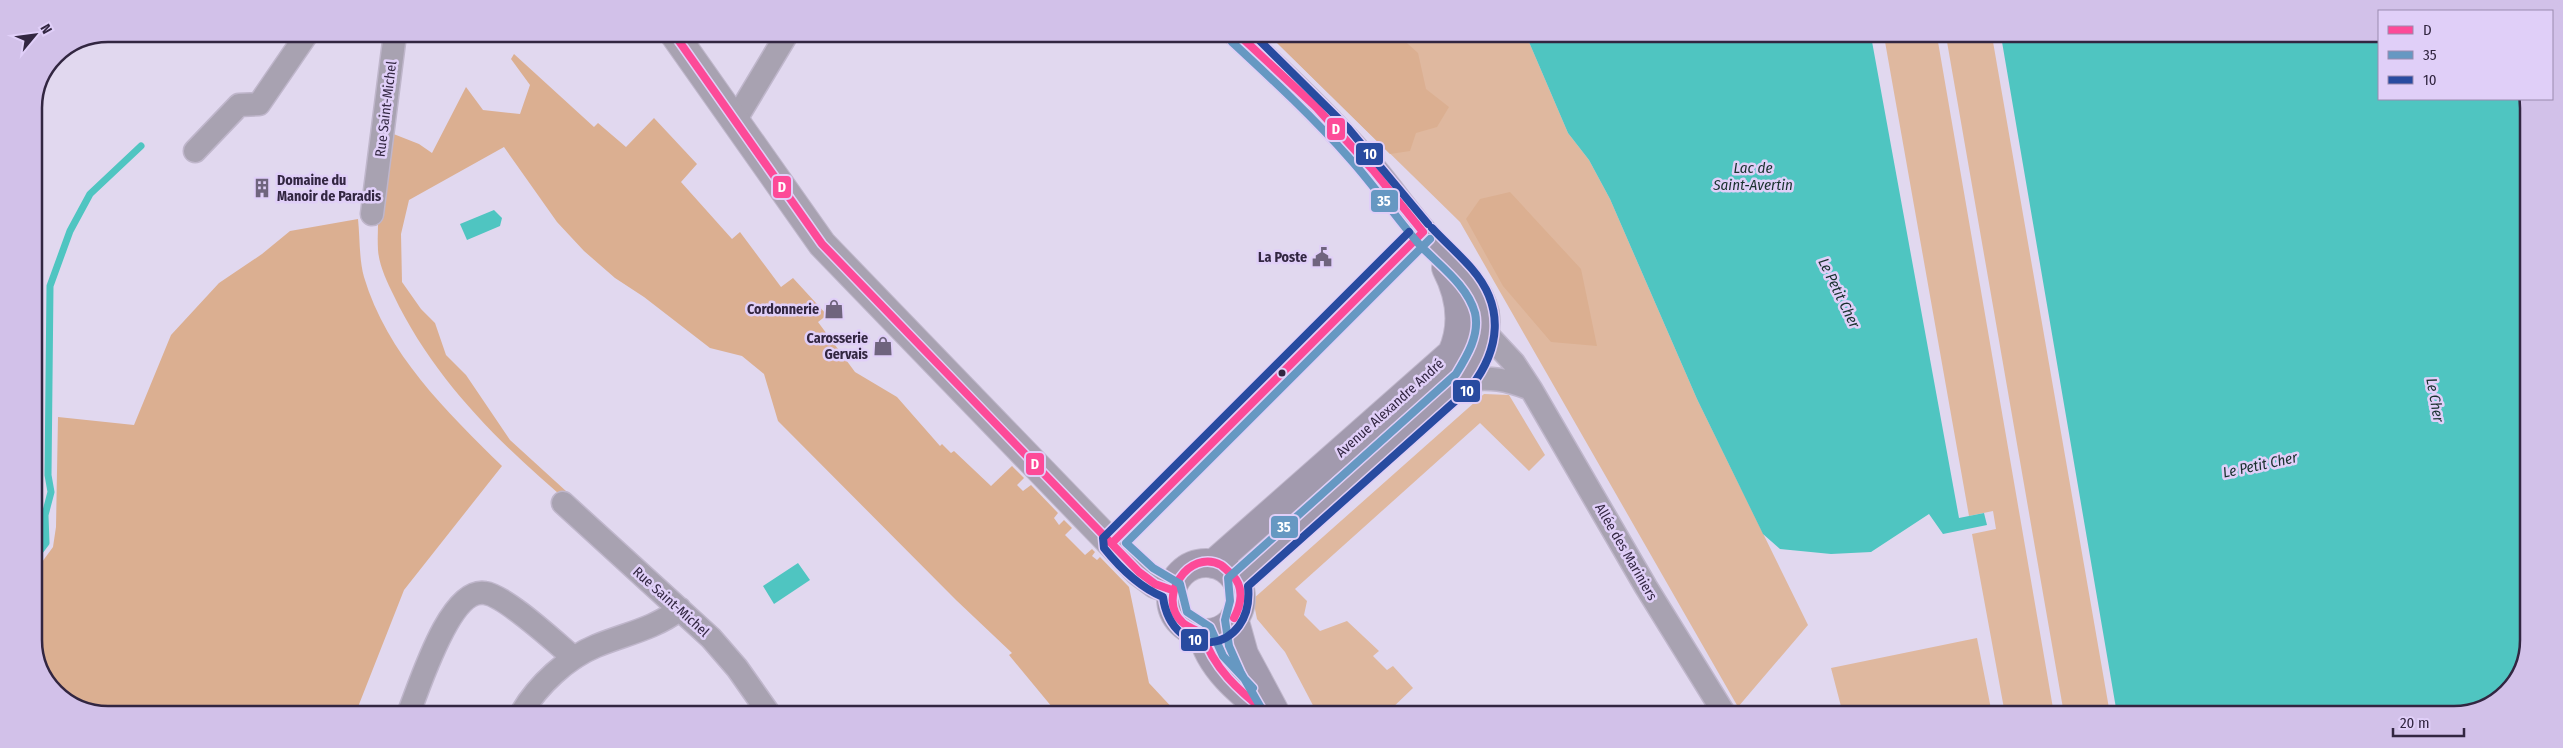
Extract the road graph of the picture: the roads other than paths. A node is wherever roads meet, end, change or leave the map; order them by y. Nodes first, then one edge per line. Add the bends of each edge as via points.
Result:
1 (302, 42) edge
2 (394, 42) edge
3 (680, 42) edge
4 (782, 42) edge
5 (1246, 42) edge
6 (736, 119) junction
7 (195, 151) dead end
8 (372, 214) dead end
9 (1436, 246) junction
10 (1485, 332) junction
11 (1464, 380) junction
12 (1531, 389) junction
13 (563, 503) dead end
14 (1213, 564) junction
15 (1237, 582) junction
16 (1172, 590) junction
17 (680, 609) junction
18 (1234, 618) junction
19 (1202, 633) junction
20 (574, 658) junction
21 (411, 706) edge
22 (527, 706) edge
23 (763, 706) edge
24 (1259, 706) edge
25 (1272, 706) edge
26 (1719, 706) edge

1 - 7 street via 259,104 239,105
2 - 8 street, Rue Saint-Michel
3 - 6 street
4 - 6 street
5 - 9 main road via 1316,107
6 - 16 street via 822,244 1140,572 1155,584
9 - 10 main road, Avenue Alexandre André via 1462,273 1479,298 1485,313
9 - 14 main road, Avenue Alexandre André via 1451,276 1459,304 1460,330 1452,353
10 - 11 main road, Avenue Alexandre André via 1480,353
10 - 12 street, Allée des Mariniers via 1514,363
11 - 12 street via 1508,380
11 - 15 main road, Avenue Alexandre André
12 - 26 street, Allée des Mariniers
13 - 17 street, Rue Saint-Michel
14 - 15 main road via 1231,574
14 - 16 main road via 1190,566
15 - 18 main road via 1240,607
16 - 19 main road via 1171,604 1175,615 1182,623
17 - 20 street via 656,625 596,646
17 - 23 street, Rue Saint-Michel via 716,644
18 - 19 main road via 1226,627
18 - 25 main road via 1244,654
19 - 24 main road via 1209,654 1221,671
20 - 21 street via 505,602 484,592 472,594 461,601 450,615
20 - 22 street via 547,681

